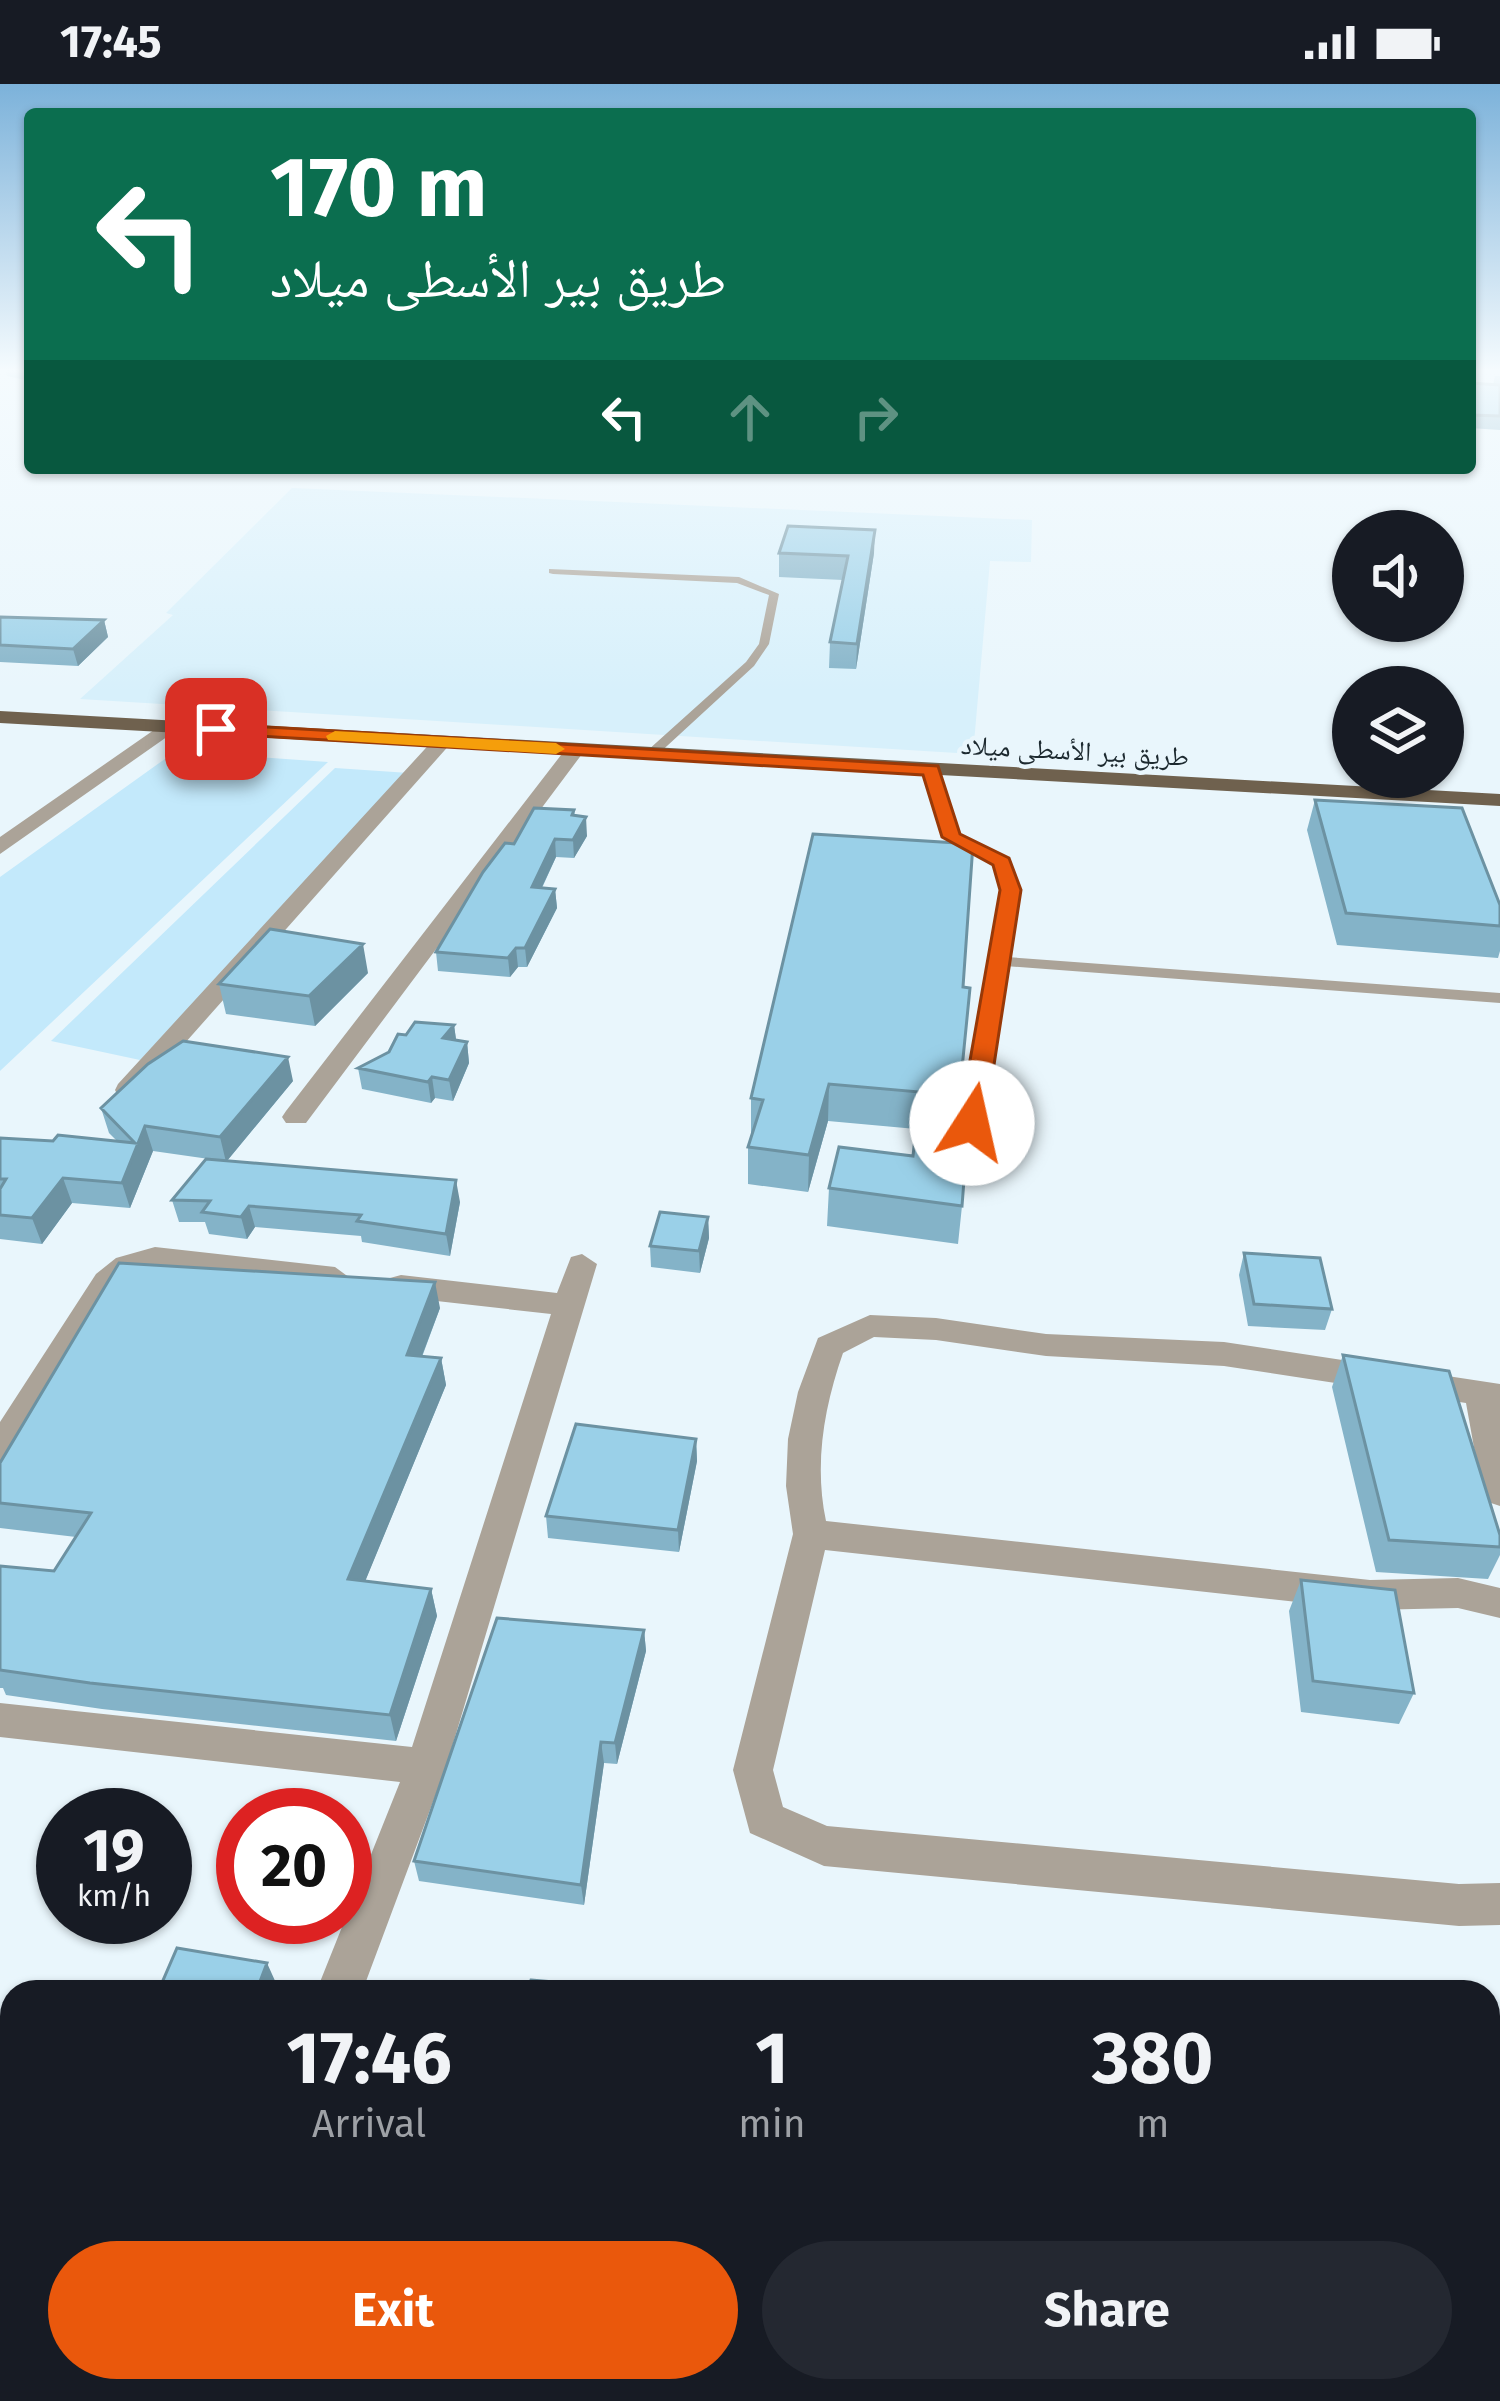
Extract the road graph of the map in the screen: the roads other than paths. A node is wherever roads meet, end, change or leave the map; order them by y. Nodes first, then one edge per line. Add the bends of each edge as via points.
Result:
1 (553, 571) dead end
2 (0, 717) edge
3 (171, 727) junction
4 (442, 742) junction
5 (575, 750) junction
6 (651, 754) junction
7 (931, 770) junction
8 (1500, 800) edge
9 (0, 847) edge
10 (1000, 961) junction
11 (1500, 998) edge
12 (125, 1093) edge
13 (296, 1117) dead end
14 (972, 1123) dead end
15 (582, 1264) dead end
16 (567, 1305) junction
17 (1490, 1394) edge
18 (0, 1450) edge
19 (1500, 1492) edge
20 (811, 1534) junction
21 (1500, 1603) edge
22 (0, 1720) edge
23 (425, 1767) junction
24 (1500, 1904) edge
25 (345, 1980) edge

1 - 6 lane via 739,580 775,594 764,644 750,664
2 - 3 main road, طريق بير الأسطى ميلاد
3 - 4 main road, طريق بير الأسطى ميلاد
3 - 9 street
4 - 5 main road, طريق بير الأسطى ميلاد
4 - 12 street
5 - 6 main road, طريق بير الأسطى ميلاد
5 - 13 street
6 - 7 main road, طريق بير الأسطى ميلاد
7 - 8 main road, طريق بير الأسطى ميلاد
7 - 10 lane via 952,837 1002,862 1010,890
10 - 11 lane
10 - 14 lane
15 - 16 street
16 - 18 street via 155,1257 107,1281
16 - 23 street
17 - 19 street
17 - 20 street via 1224,1354 870,1326 829,1346 811,1396 802,1463
20 - 21 street
20 - 24 street via 753,1770 765,1819 824,1846
22 - 23 street
23 - 25 street

